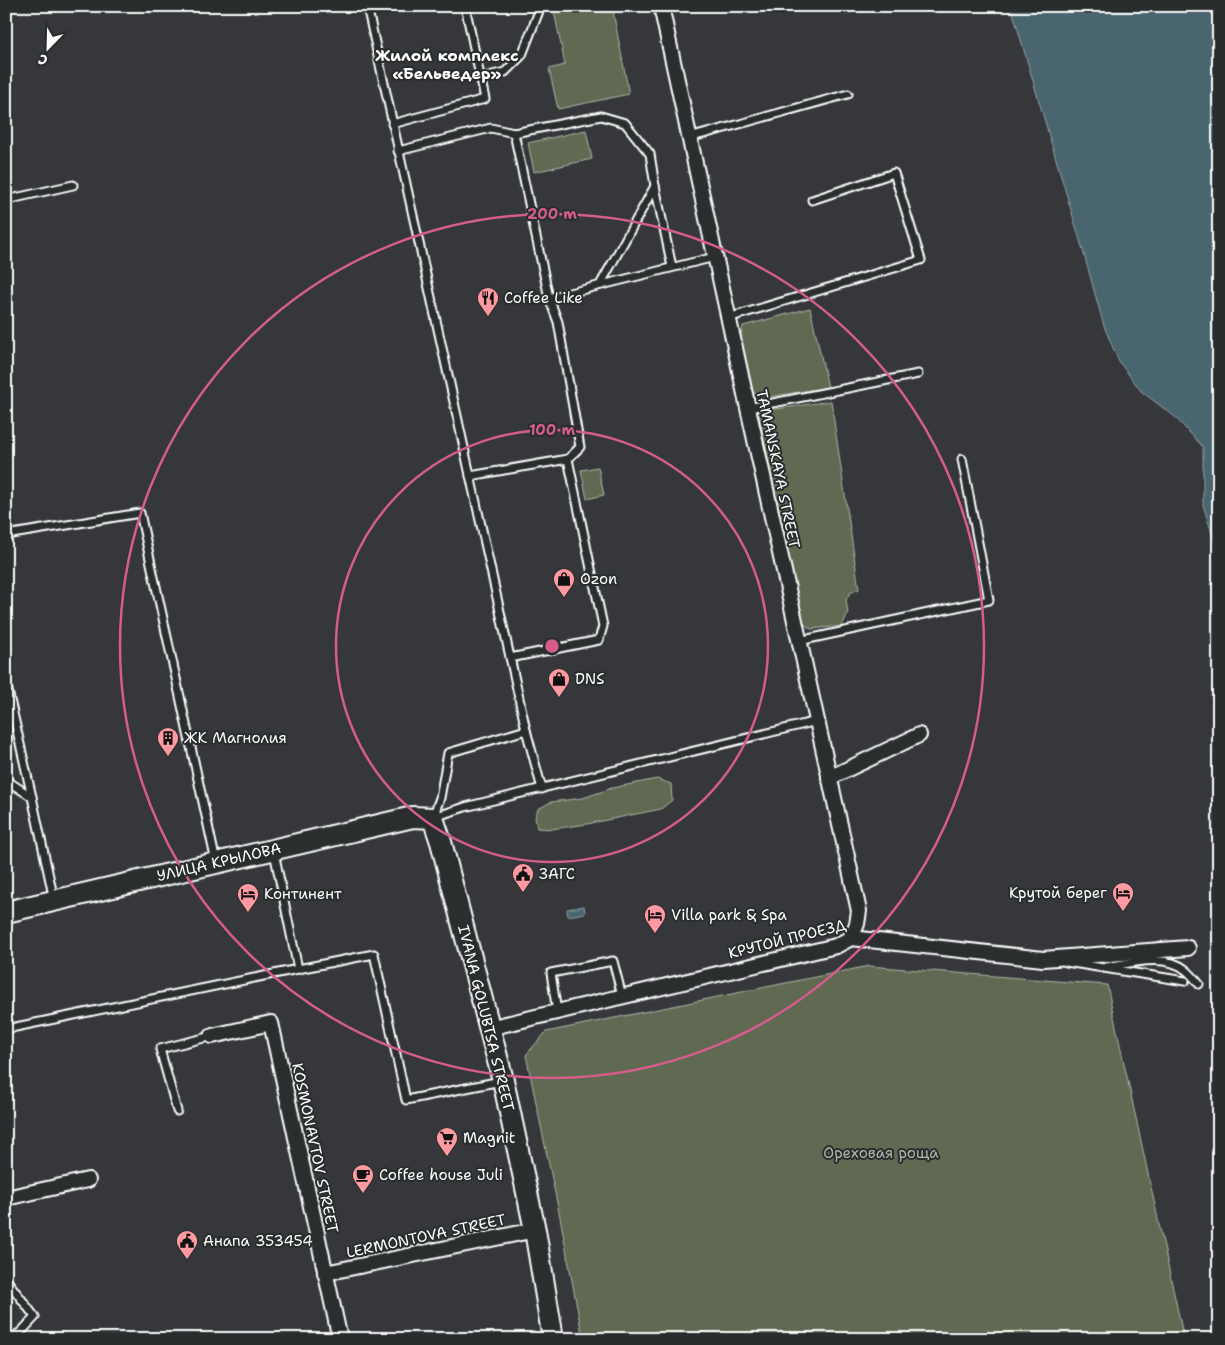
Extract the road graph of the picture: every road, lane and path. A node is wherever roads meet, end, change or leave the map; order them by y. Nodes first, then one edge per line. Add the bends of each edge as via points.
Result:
1 (366, 6) edge
2 (464, 6) edge
3 (540, 6) edge
4 (661, 6) edge
5 (480, 78) junction
6 (848, 94) dead end
7 (392, 124) junction
8 (514, 133) junction
9 (689, 138) junction
10 (398, 150) junction
11 (73, 185) dead end
12 (655, 186) junction
13 (6, 200) edge
14 (812, 200) dead end
15 (715, 257) junction
16 (672, 267) junction
17 (600, 285) junction
18 (549, 298) junction
19 (728, 318) junction
20 (918, 374) dead end
21 (748, 408) junction
22 (568, 459) junction
23 (962, 459) dead end
24 (470, 476) junction
25 (6, 535) edge
26 (799, 641) junction
27 (510, 658) junction
28 (6, 682) edge
29 (817, 721) junction
30 (526, 730) junction
31 (919, 735) dead end
32 (829, 778) junction
33 (6, 780) edge
34 (542, 789) junction
35 (32, 797) junction
36 (433, 818) junction
37 (273, 849) junction
38 (216, 862) junction
39 (54, 900) junction
40 (6, 912) edge
41 (851, 938) junction
42 (1188, 948) dead end
43 (1043, 959) junction
44 (1100, 968) junction
45 (298, 969) junction
46 (1185, 981) dead end
47 (1200, 984) dead end
48 (622, 996) junction
49 (557, 1012) junction
50 (489, 1028) junction
51 (6, 1029) edge
52 (212, 1036) joint
53 (503, 1080) junction
54 (177, 1111) dead end
55 (88, 1180) dead end
56 (6, 1198) edge
57 (534, 1230) junction
58 (325, 1273) junction
59 (6, 1279) edge
60 (9, 1339) edge
61 (340, 1339) edge
62 (553, 1339) edge

1 - 7 lane
2 - 5 lane
3 - 5 lane via 522,55 505,72
4 - 9 street, TAMANSKAYA STREET
5 - 7 lane via 485,98
6 - 9 lane
7 - 10 lane
8 - 10 lane via 491,128
8 - 12 lane via 601,116 625,123 650,154
8 - 18 lane
9 - 15 street, TAMANSKAYA STREET
10 - 24 lane
11 - 13 lane
12 - 16 lane
12 - 17 lane
14 - 19 lane via 894,172 921,260
15 - 16 lane
15 - 19 street, TAMANSKAYA STREET
16 - 17 lane
17 - 18 lane
18 - 22 lane via 558,322 580,447
19 - 21 street, TAMANSKAYA STREET
20 - 21 lane
21 - 26 street, TAMANSKAYA STREET
22 - 24 lane
22 - 27 lane via 603,626 599,640
23 - 26 lane via 989,600
24 - 27 lane
25 - 38 lane via 140,513
26 - 29 street, TAMANSKAYA STREET
27 - 30 lane
28 - 35 lane
29 - 32 street, TAMANSKAYA STREET
29 - 34 lane
30 - 34 lane
30 - 36 lane via 448,753
31 - 32 street
32 - 41 street, TAMANSKAYA STREET via 859,911
33 - 35 lane
34 - 36 lane
35 - 39 lane
36 - 37 street, УЛИЦА КРЫЛОВА via 413,817
36 - 50 street, IVANA GOLUBTSA STREET via 442,842
37 - 38 street, УЛИЦА КРЫЛОВА
37 - 45 lane
38 - 39 street, УЛИЦА КРЫЛОВА
39 - 40 street, УЛИЦА КРЫЛОВА
41 - 43 street, КРУТОЙ ПРОЕЗД
41 - 48 street, КРУТОЙ ПРОЕЗД via 836,946
42 - 43 street, КРУТОЙ ПРОЕЗД
43 - 44 lane
44 - 46 lane
44 - 47 lane via 1167,961 1185,968
45 - 51 lane
45 - 53 lane via 374,954 406,1100
48 - 49 street, КРУТОЙ ПРОЕЗД
48 - 49 lane via 613,961 551,973
49 - 50 street, КРУТОЙ ПРОЕЗД
50 - 53 street, IVANA GOLUBTSA STREET
52 - 54 lane via 160,1049
52 - 58 street, KOSMONAVTOV STREET via 271,1023
53 - 57 street, IVANA GOLUBTSA STREET
55 - 56 street
57 - 58 street, LERMONTOVA STREET
57 - 62 street, IVANA GOLUBTSA STREET
58 - 61 street, KOSMONAVTOV STREET
59 - 60 lane via 35,1317

